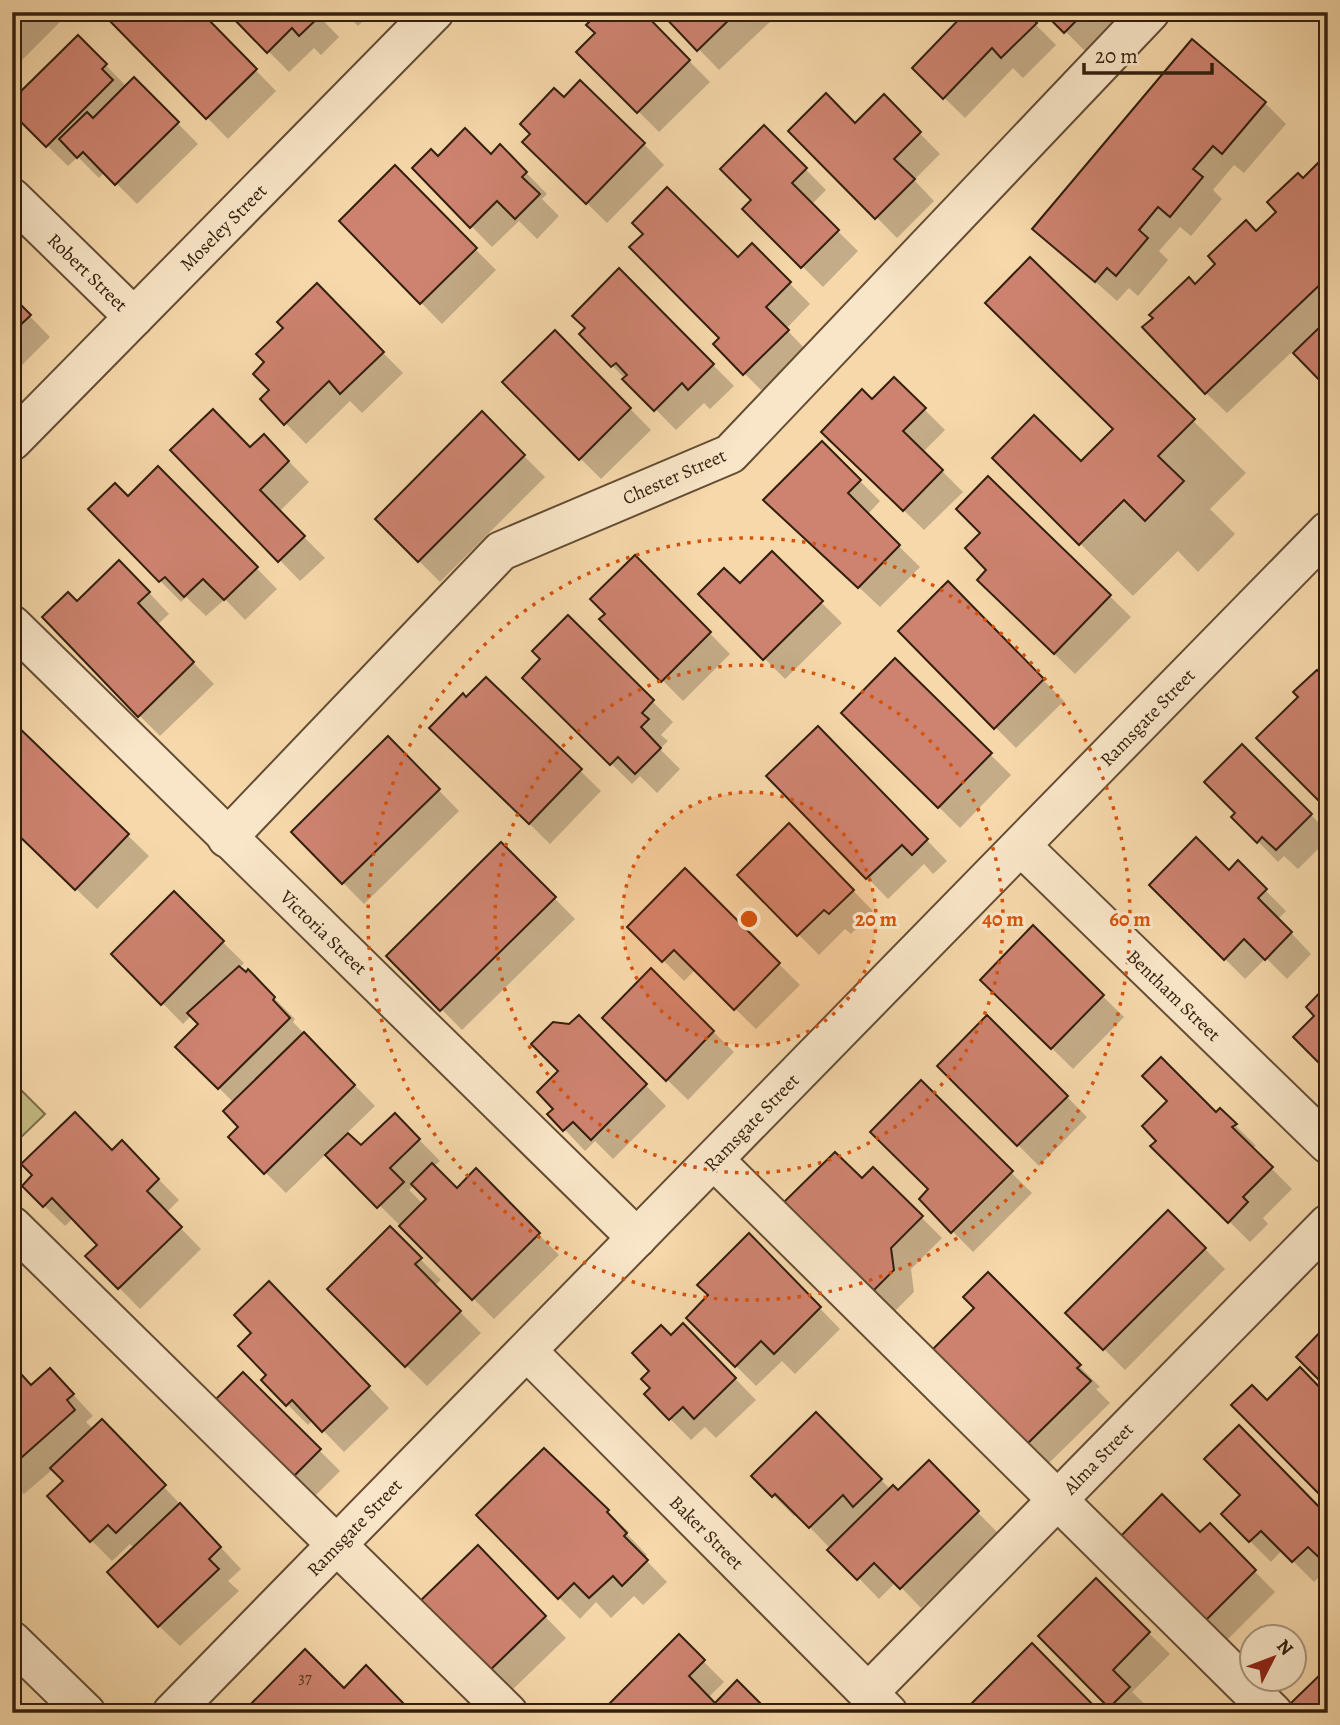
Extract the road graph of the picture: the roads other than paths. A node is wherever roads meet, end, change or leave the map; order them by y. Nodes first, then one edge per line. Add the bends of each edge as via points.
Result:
1 (434, 12) edge
2 (1150, 12) edge
3 (12, 198) edge
4 (134, 317) junction
5 (12, 441) edge
6 (1328, 530) edge
7 (12, 625) edge
8 (227, 838) junction
9 (1021, 846) junction
10 (1328, 1144) edge
11 (714, 1160) junction
12 (1328, 1224) edge
13 (12, 1226) edge
14 (637, 1238) junction
15 (527, 1351) junction
16 (1057, 1500) junction
17 (337, 1544) junction
18 (12, 1641) edge
19 (878, 1703) edge
20 (86, 1713) edge
21 (172, 1713) edge
22 (508, 1713) edge
23 (1273, 1713) edge

1 - 4 street, Moseley Street
2 - 8 street, Chester Street via 730,454 501,551
3 - 4 street, Robert Street
4 - 5 street, Moseley Street
6 - 9 street, Ramsgate Street
7 - 8 street, Victoria Street
8 - 14 street, Victoria Street
9 - 10 street, Bentham Street
9 - 11 street, Ramsgate Street
11 - 14 street, Ramsgate Street
11 - 16 street
12 - 16 street, Alma Street
13 - 17 street
14 - 15 street, Ramsgate Street
15 - 17 street, Ramsgate Street
15 - 19 street, Baker Street
16 - 19 street, Alma Street
16 - 23 street
17 - 21 street, Ramsgate Street
17 - 22 street
18 - 20 street

